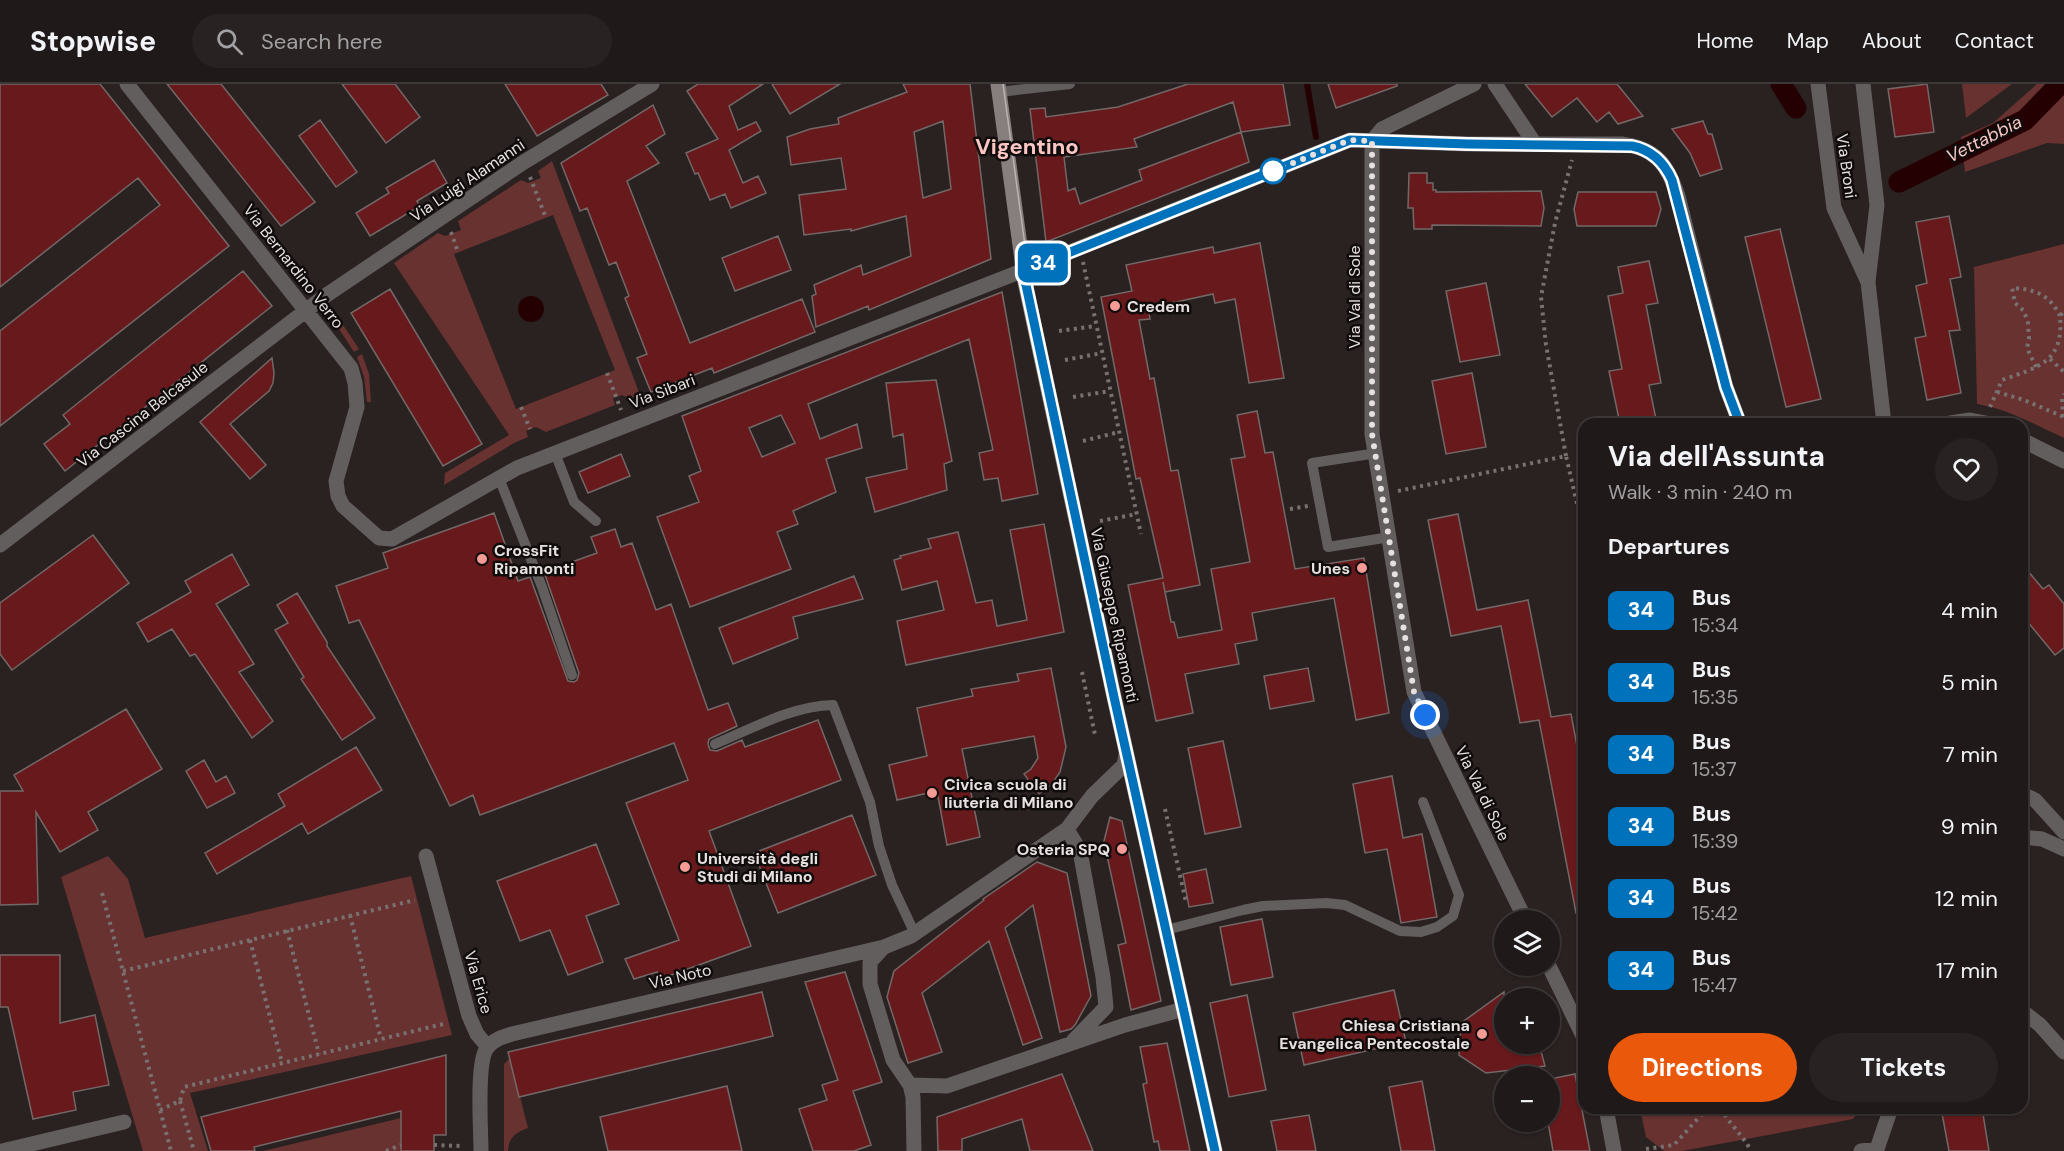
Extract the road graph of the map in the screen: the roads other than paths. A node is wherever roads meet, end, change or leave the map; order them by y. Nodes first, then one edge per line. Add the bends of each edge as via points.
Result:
1 (127, 84) edge
2 (652, 84) edge
3 (1070, 84) edge
4 (1474, 84) edge
5 (1495, 84) edge
6 (1818, 84) edge
7 (1863, 84) edge
8 (998, 88) edge
9 (1372, 141) junction
10 (1535, 144) junction
11 (1023, 271) junction
12 (1868, 282) junction
13 (305, 310) junction
14 (1738, 418) edge
15 (1883, 418) edge
16 (2028, 443) edge
17 (555, 453) junction
18 (1377, 453) junction
19 (2064, 461) edge
20 (500, 478) junction
21 (338, 496) joint
22 (596, 521) dead end
23 (1390, 537) junction
24 (0, 545) edge
25 (573, 675) dead end
26 (715, 744) dead end
27 (1126, 755) junction
28 (2028, 797) edge
29 (1423, 802) dead end
30 (1068, 830) junction
31 (2064, 832) edge
32 (2028, 838) edge
33 (2064, 849) edge
34 (426, 856) dead end
35 (1521, 910) edge
36 (1166, 930) junction
37 (915, 934) junction
38 (884, 947) junction
39 (1553, 976) edge
40 (1184, 1009) junction
41 (2028, 1016) edge
42 (1578, 1026) edge
43 (1070, 1044) junction
44 (488, 1047) junction
45 (2064, 1052) edge
46 (910, 1085) junction
47 (1607, 1114) edge
48 (1889, 1114) edge
49 (124, 1122) dead end
50 (1877, 1150) edge
51 (2, 1151) edge
52 (481, 1151) edge
53 (914, 1151) edge
54 (1215, 1151) edge
55 (1614, 1151) edge
56 (1861, 1151) edge

1 - 13 street, Via Bernardino Verro
2 - 13 street, Via Luigi Alamanni via 524,162
3 - 8 lane
4 - 9 street via 1382,129
5 - 10 street
6 - 12 street, Via Broni via 1834,208
7 - 12 street, Via Broni via 1877,206
8 - 11 street, Via Giuseppe Ripamonti
9 - 10 street, Via Sibari
9 - 11 street, Via Sibari via 1350,140
9 - 18 street, Via Val di Sole via 1372,434
10 - 14 street, Via Sibari via 1622,144 1642,148 1653,154 1668,172 1678,196 1726,387
11 - 17 street, Via Sibari
11 - 27 street, Via Giuseppe Ripamonti
12 - 15 street, Via Broni
13 - 21 street, Via Bernardino Verro via 351,368 355,383 357,407 336,481
13 - 24 street, Via Cascina Belcasule
16 - 19 street
17 - 20 street, Via Sibari
17 - 22 lane via 574,502
18 - 23 street, Via Val di Sole
18 - 23 lane via 1312,463 1328,546
20 - 21 street, Via Sibari via 392,539 378,538 343,506
20 - 25 lane
23 - 35 street, Via Val di Sole via 1415,695
26 - 37 lane via 812,705 833,705 870,802 892,885
27 - 30 street, Via Noto via 1124,765 1092,796
27 - 36 street, Via Giuseppe Ripamonti
28 - 31 street via 2050,814
29 - 36 lane via 1459,895 1453,916 1437,927 1421,932 1400,931 1345,905 1326,903 1243,909
30 - 37 street, Via Noto
30 - 43 street via 1080,851 1106,1007
32 - 33 street
34 - 44 street, Via Erice via 469,1016
36 - 40 street, Via Giuseppe Ripamonti
37 - 38 street, Via Noto
38 - 44 street, Via Noto via 512,1035
38 - 46 street via 870,962 870,984 893,1060
39 - 42 street
40 - 43 street
40 - 54 street, Via Giuseppe Ripamonti
41 - 45 street
43 - 46 street via 947,1086
44 - 52 street via 482,1064
46 - 53 street
47 - 55 street
48 - 50 street
49 - 51 street
50 - 56 street

